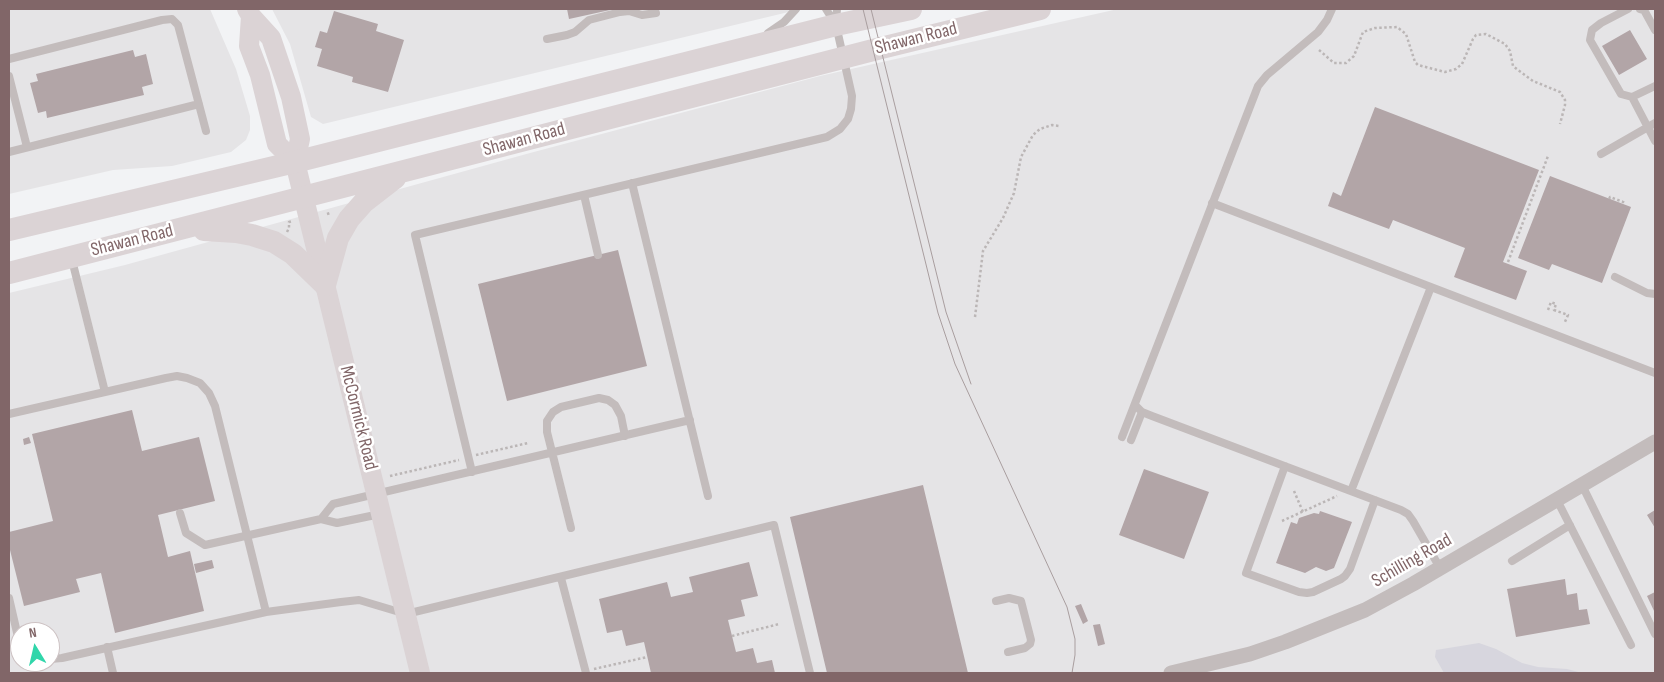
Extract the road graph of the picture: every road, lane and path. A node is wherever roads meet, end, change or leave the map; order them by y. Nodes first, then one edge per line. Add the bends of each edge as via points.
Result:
1 (796, 9) edge
2 (911, 9) edge
3 (1040, 9) edge
4 (1324, 9) edge
5 (1332, 9) edge
6 (1628, 9) edge
7 (1640, 9) edge
8 (249, 12) edge
9 (656, 13) dead end
10 (833, 14) edge
11 (1327, 20) junction
12 (1655, 30) edge
13 (547, 39) dead end
14 (739, 50) junction
15 (1319, 50) dead end
16 (843, 58) junction
17 (9, 59) edge
18 (9, 76) edge
19 (1655, 86) edge
20 (1632, 98) junction
21 (199, 104) junction
22 (1560, 124) dead end
23 (1652, 125) edge
24 (1059, 126) dead end
25 (206, 131) dead end
26 (1655, 141) edge
27 (27, 147) junction
28 (9, 152) edge
29 (1601, 154) dead end
30 (1548, 156) dead end
31 (295, 162) junction
32 (403, 172) junction
33 (632, 183) junction
34 (584, 195) junction
35 (304, 198) junction
36 (1609, 199) dead end
37 (1624, 199) dead end
38 (1212, 203) junction
39 (292, 221) dead end
40 (181, 229) junction
41 (9, 230) edge
42 (285, 235) dead end
43 (598, 255) dead end
44 (72, 257) junction
45 (1508, 262) dead end
46 (9, 273) edge
47 (1615, 276) dead end
48 (325, 285) junction
49 (1431, 287) junction
50 (1655, 294) edge
51 (1548, 310) dead end
52 (975, 317) dead end
53 (1564, 324) dead end
54 (1655, 373) edge
55 (104, 392) junction
56 (1135, 405) junction
57 (1142, 412) junction
58 (9, 414) edge
59 (690, 420) junction
60 (625, 436) junction
61 (1122, 437) dead end
62 (1131, 440) dead end
63 (1655, 442) edge
64 (552, 453) junction
65 (1285, 466) junction
66 (472, 472) junction
67 (1582, 485) junction
68 (1294, 491) dead end
69 (1351, 491) junction
70 (376, 494) junction
71 (708, 496) dead end
72 (1337, 496) dead end
73 (1375, 500) junction
74 (1557, 500) junction
75 (1303, 512) junction
76 (180, 513) dead end
77 (381, 514) junction
78 (322, 519) junction
79 (1282, 521) dead end
80 (1570, 525) junction
81 (571, 528) dead end
82 (248, 536) junction
83 (1512, 561) dead end
84 (1440, 568) junction
85 (561, 578) junction
86 (9, 598) edge
87 (996, 601) dead end
88 (266, 612) junction
89 (406, 614) junction
90 (15, 622) edge
91 (779, 624) dead end
92 (1655, 634) edge
93 (732, 636) dead end
94 (1631, 645) dead end
95 (107, 647) junction
96 (1008, 652) dead end
97 (647, 657) dead end
98 (60, 658) edge
99 (585, 672) edge
100 (113, 673) edge
101 (420, 673) edge
102 (810, 673) edge
103 (1171, 673) edge

1 - 14 lane via 784,22
2 - 10 main road, Shawan Road
3 - 16 main road, Shawan Road
4 - 11 lane
5 - 11 lane
6 - 20 lane via 1592,30 1590,40 1621,94
7 - 12 lane via 1644,10
8 - 31 main road, McCormick Road via 249,46 263,84 278,144
9 - 13 lane via 620,12 589,20 575,32
10 - 14 main road, Shawan Road
10 - 16 lane
11 - 38 lane via 1308,42 1258,86
14 - 31 main road, Shawan Road
15 - 22 path via 1334,64 1346,63 1354,56 1363,32 1375,28 1397,28 1406,34 1418,65 1445,72 1462,64 1476,35 1486,34 1505,44 1513,66 1532,81 1560,92 1566,105
16 - 32 main road, Shawan Road
16 - 33 lane via 852,109 840,129 827,137
17 - 21 lane via 172,19 178,25
18 - 27 lane
19 - 20 lane
20 - 23 lane
21 - 25 lane
21 - 27 lane
23 - 26 lane
23 - 29 lane
24 - 52 path via 1040,129 1033,135 1022,157 1014,193 983,251
27 - 28 lane
30 - 45 path
31 - 35 main road, McCormick Road
31 - 41 main road, Shawan Road
32 - 35 main road, Shawan Road
32 - 48 main road via 364,202 349,219 338,238
33 - 34 lane
33 - 59 lane
34 - 43 lane
34 - 66 lane via 415,235
35 - 40 main road, Shawan Road
35 - 48 main road, McCormick Road
36 - 37 path via 1623,202
38 - 49 lane
38 - 56 lane
39 - 42 path
40 - 44 main road, Shawan Road
40 - 48 main road via 236,232 274,242 293,254
44 - 46 main road, Shawan Road
44 - 55 lane
47 - 50 lane
48 - 70 main road, McCormick Road
49 - 54 lane
49 - 69 lane
51 - 53 path via 1551,302 1556,304 1554,310 1568,315
55 - 58 lane
55 - 82 lane via 177,376 200,383 215,406
56 - 57 lane
56 - 61 lane
57 - 62 lane
57 - 65 lane
59 - 60 lane
59 - 71 lane
60 - 64 lane
60 - 64 lane via 615,405 599,398 553,412 547,421
63 - 67 street, Schilling Road
64 - 66 lane
64 - 81 lane
65 - 69 lane
65 - 73 lane via 1246,573 1299,592 1313,592 1345,576
66 - 70 lane
67 - 74 street, Schilling Road
67 - 92 lane
68 - 75 path
69 - 73 lane
70 - 77 main road, McCormick Road
70 - 78 lane via 333,504
72 - 75 path
73 - 84 lane via 1408,514
74 - 80 lane
74 - 84 street, Schilling Road
75 - 79 path
76 - 82 lane via 186,534 205,545
77 - 78 lane via 337,523
77 - 89 main road, McCormick Road
78 - 82 lane
80 - 83 lane
80 - 94 lane
82 - 88 lane
84 - 103 street, Schilling Road via 1364,610 1312,633 1250,654
85 - 89 lane
85 - 99 lane
85 - 102 lane via 774,526
86 - 90 lane
87 - 96 lane via 1009,598 1021,601 1031,640 1025,648
88 - 89 lane via 359,600
88 - 95 lane
89 - 101 main road, McCormick Road
91 - 93 path
95 - 98 lane
95 - 100 lane
97 - 99 path

